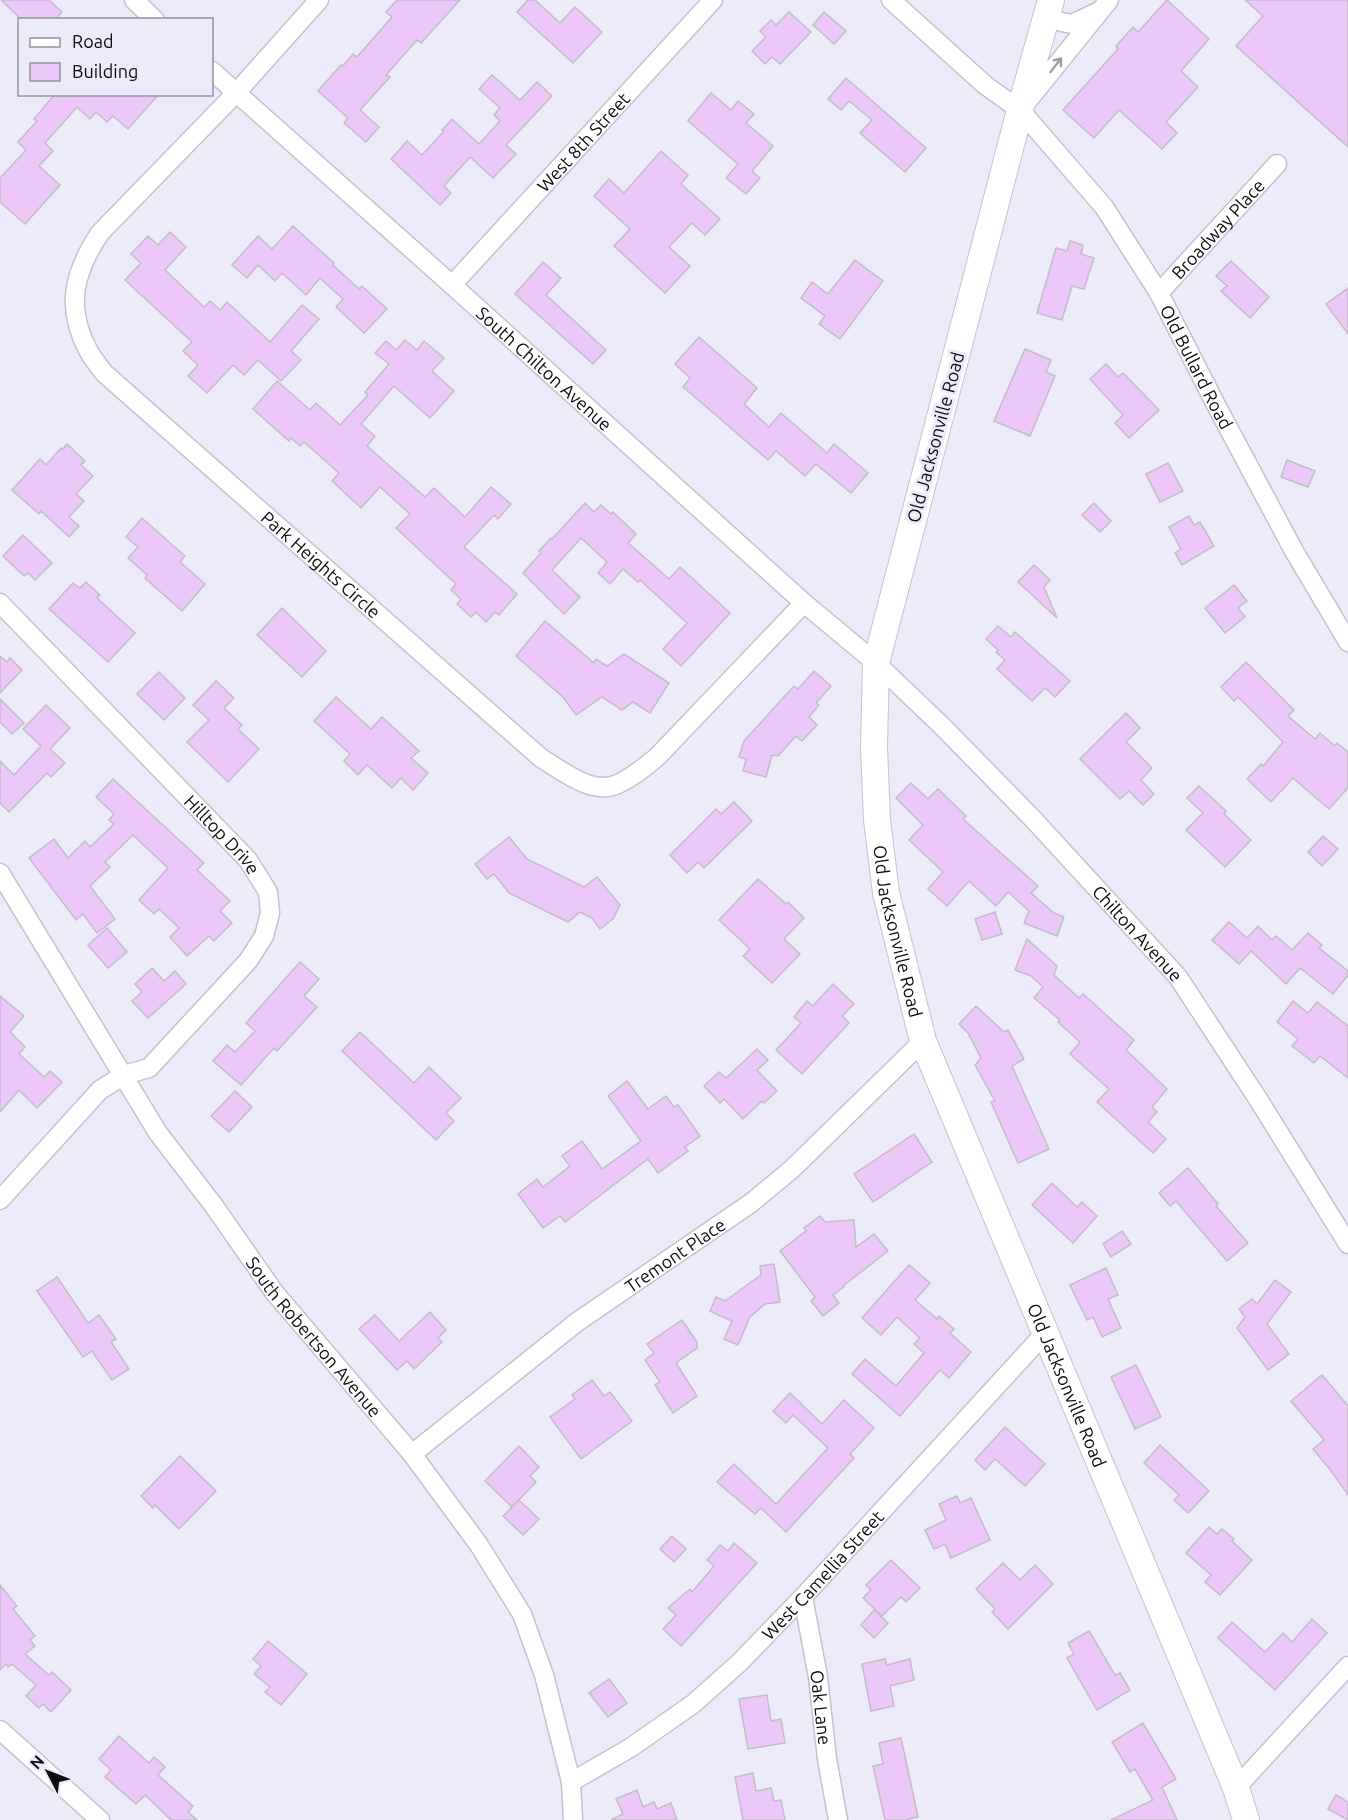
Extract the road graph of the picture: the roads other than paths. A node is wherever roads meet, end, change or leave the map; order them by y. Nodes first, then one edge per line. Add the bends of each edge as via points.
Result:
1 (134, 0) edge
2 (319, 0) edge
3 (713, 0) edge
4 (891, 0) edge
5 (1104, 5) edge
6 (1048, 10) edge
7 (153, 18) edge
8 (213, 72) edge
9 (236, 93) junction
10 (1020, 111) junction
11 (1277, 164) dead end
12 (452, 285) junction
13 (1159, 293) junction
14 (0, 603) edge
15 (804, 603) junction
16 (1348, 642) edge
17 (876, 663) junction
18 (0, 873) edge
19 (923, 1041) junction
20 (124, 1075) junction
21 (0, 1200) edge
22 (1348, 1244) edge
23 (1045, 1333) junction
24 (412, 1454) junction
25 (803, 1597) junction
26 (1348, 1666) edge
27 (0, 1730) edge
28 (571, 1782) junction
29 (1236, 1788) junction
30 (100, 1820) edge
31 (573, 1820) edge
32 (838, 1820) edge
33 (1246, 1820) edge

1 - 7 street
2 - 9 street, Park Heights Circle
3 - 12 street, West 8th Street
4 - 10 street, Old Bullard Road via 985,85
5 - 6 street via 1072,24
10 -> 5 street
6 - 10 main road, Old Jacksonville Road
8 - 9 street, South Chilton Avenue
9 - 12 street, South Chilton Avenue
9 - 15 street, Park Heights Circle via 100,233 86,254 77,278 74,303 78,329 88,352 104,373 541,758 598,788 616,785 657,757
10 - 13 street, Old Bullard Road via 1104,207
10 - 17 main road, Old Jacksonville Road
11 - 13 street, Broadway Place
12 - 15 street, South Chilton Avenue
13 - 16 street, Old Bullard Road via 1283,530
14 - 20 street, Hilltop Drive via 248,860 268,892 270,913 264,936 248,961 149,1068
15 - 17 street, South Chilton Avenue
17 - 19 main road, Old Jacksonville Road via 877,820 886,893
17 - 22 street, Chilton Avenue via 1033,819 1178,977
18 - 20 street, South Robertson Avenue
19 - 23 main road, Old Jacksonville Road
19 - 24 street, Tremont Place via 792,1169 751,1203 576,1322
20 - 21 street, Hilltop Drive via 100,1090
20 - 24 street, South Robertson Avenue via 158,1133 274,1292
23 - 25 street, West Camellia Street
23 - 29 main road, Old Jacksonville Road
24 - 28 street, South Robertson Avenue via 479,1545 522,1614 544,1675
25 - 28 street, West Camellia Street via 693,1704 630,1748
25 - 32 street, Oak Lane
26 - 29 street
27 - 30 street
28 - 31 street, South Robertson Avenue
29 - 33 main road, Old Jacksonville Road

